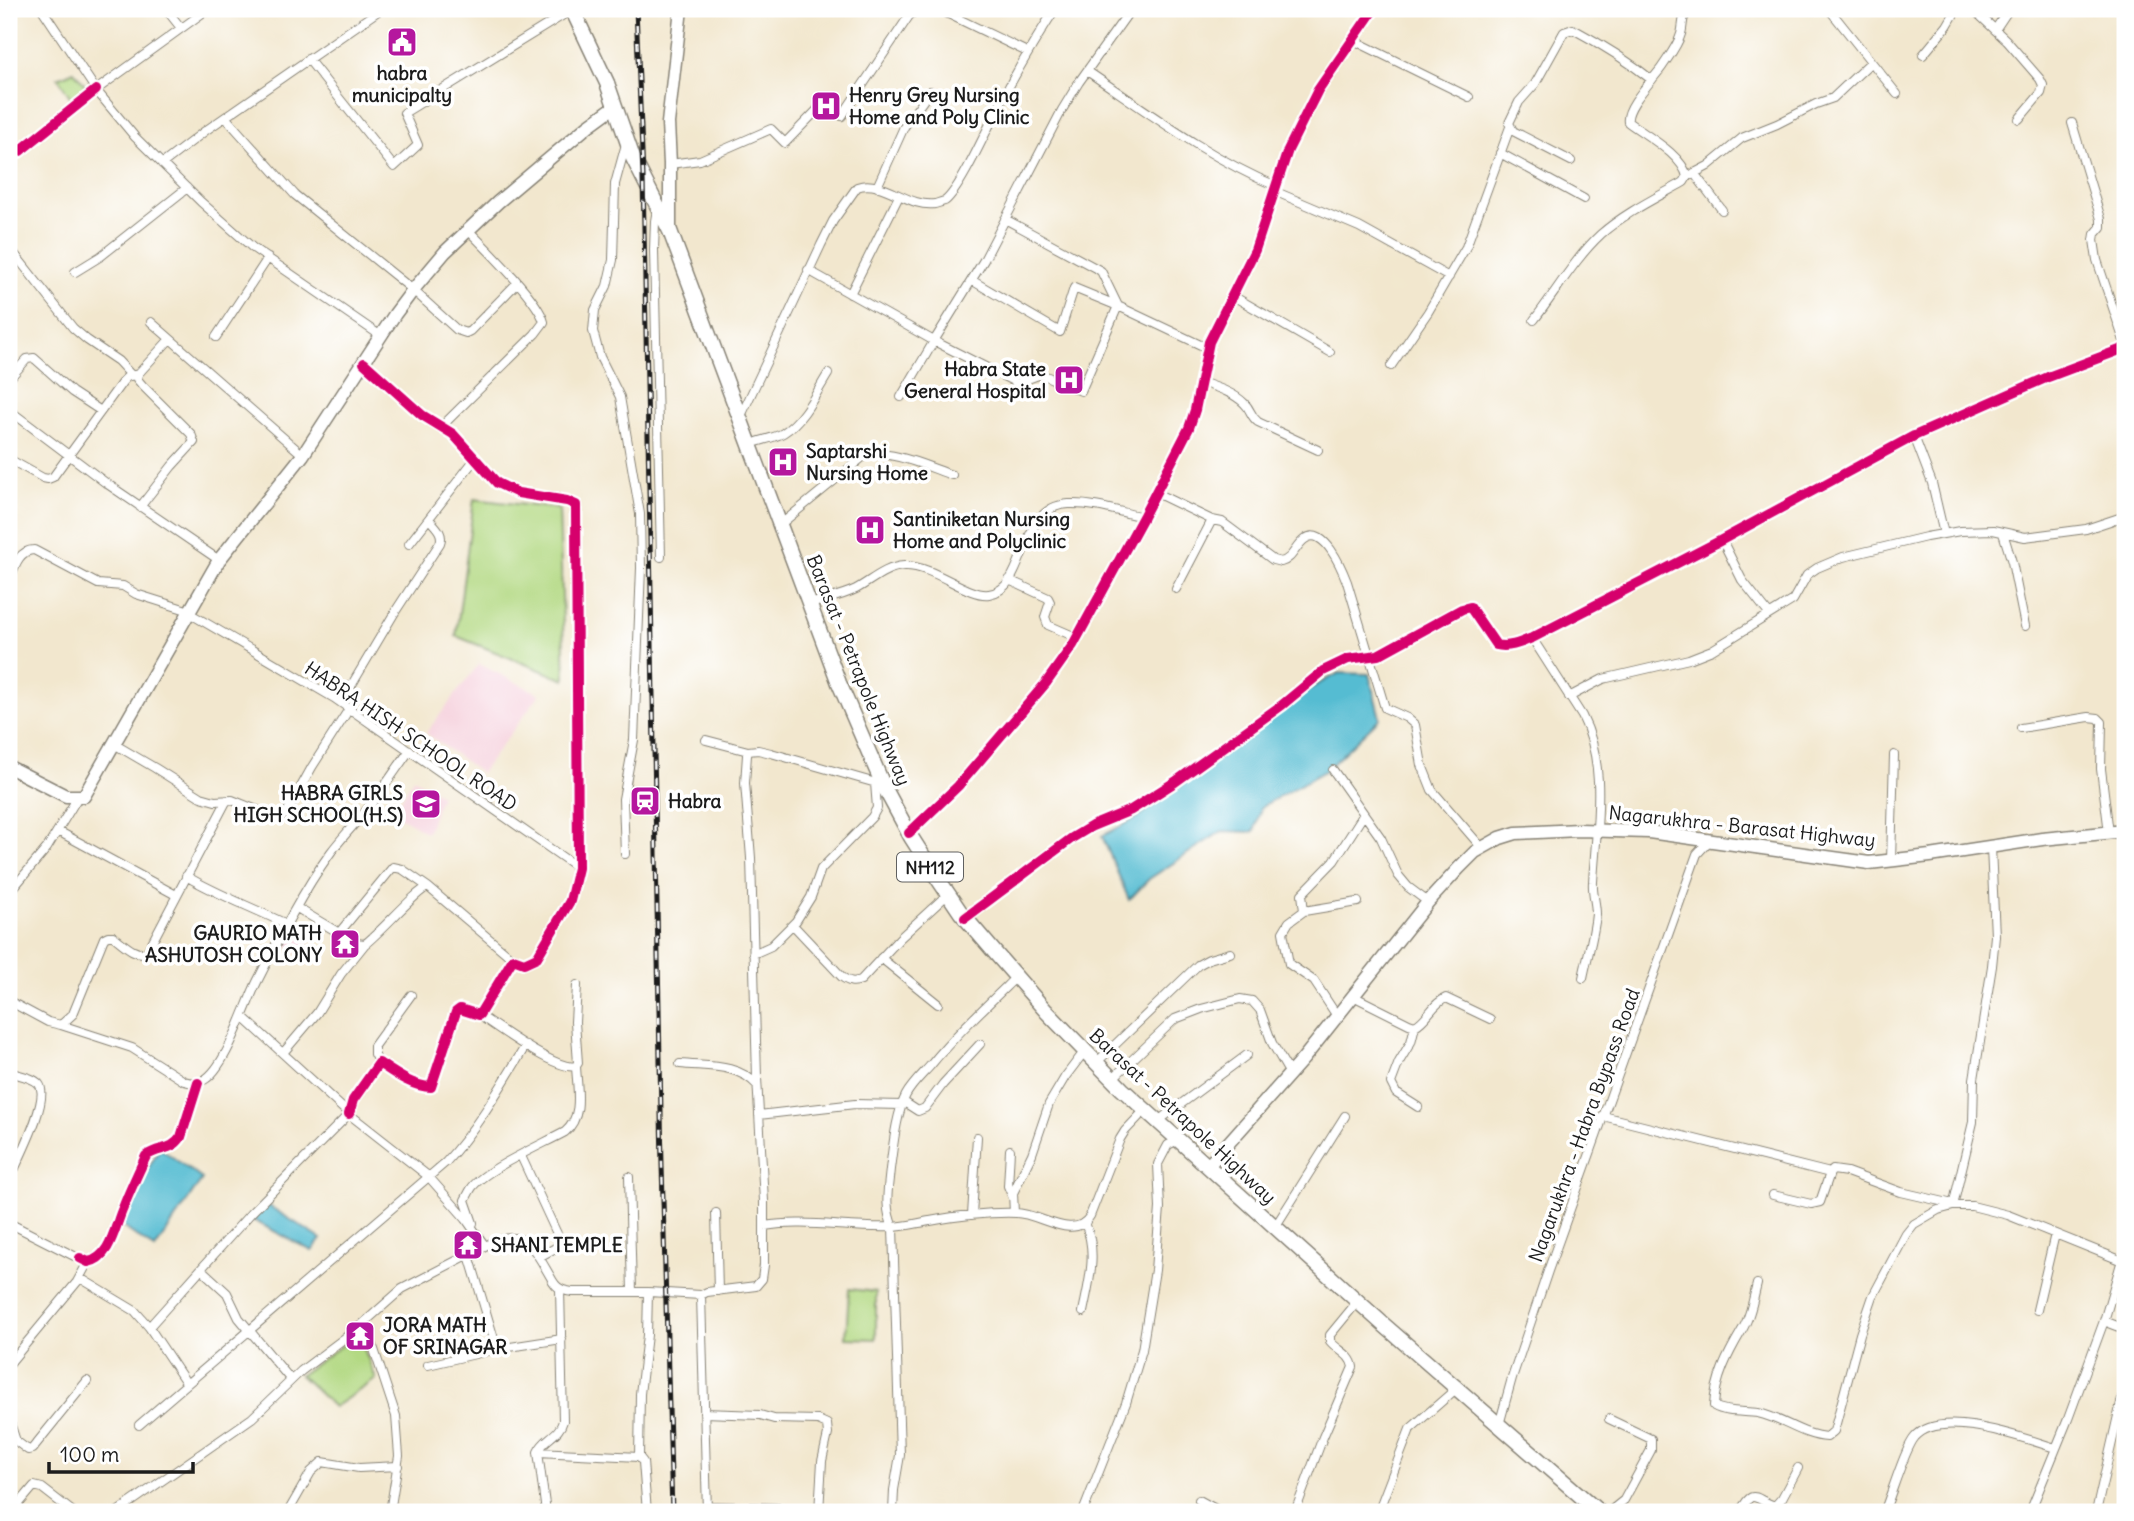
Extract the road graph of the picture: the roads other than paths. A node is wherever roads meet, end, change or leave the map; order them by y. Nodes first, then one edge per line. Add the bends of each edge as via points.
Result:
1 (42, 9) edge
2 (166, 9) edge
3 (208, 9) edge
4 (381, 9) edge
5 (572, 9) edge
6 (681, 9) edge
7 (917, 9) edge
8 (939, 9) edge
9 (1055, 9) edge
10 (1131, 9) edge
11 (1374, 9) edge
12 (1689, 9) edge
13 (1829, 9) edge
14 (1957, 9) edge
15 (1973, 9) edge
16 (2009, 9) edge
17 (181, 28) junction
18 (1995, 30) junction
19 (1353, 40) junction
20 (1027, 52) junction
21 (1923, 55) dead end
22 (308, 59) junction
23 (1871, 62) junction
24 (1087, 71) junction
25 (1651, 80) junction
26 (96, 90) junction
27 (930, 91) dead end
28 (1896, 94) dead end
29 (1469, 97) dead end
30 (614, 107) junction
31 (226, 118) junction
32 (2019, 119) dead end
33 (2072, 123) dead end
34 (1510, 127) junction
35 (626, 142) junction
36 (1500, 152) junction
37 (10, 154) edge
38 (1571, 161) dead end
39 (162, 164) junction
40 (670, 164) junction
41 (1690, 175) junction
42 (187, 187) junction
43 (877, 187) junction
44 (1275, 189) junction
45 (899, 196) junction
46 (1584, 199) dead end
47 (658, 206) junction
48 (1722, 210) dead end
49 (1005, 219) junction
50 (468, 230) junction
51 (670, 231) junction
52 (9, 247) edge
53 (268, 258) junction
54 (808, 270) junction
55 (75, 272) dead end
56 (1449, 277) junction
57 (972, 281) junction
58 (517, 282) junction
59 (413, 290) junction
60 (850, 293) junction
61 (1233, 296) junction
62 (1118, 306) junction
63 (1534, 320) dead end
64 (151, 322) dead end
65 (381, 336) junction
66 (216, 337) dead end
67 (170, 339) junction
68 (934, 341) junction
69 (2125, 346) edge
70 (1208, 348) junction
71 (1330, 352) dead end
72 (364, 363) junction
73 (1391, 366) dead end
74 (828, 374) dead end
75 (135, 375) junction
76 (9, 379) edge
77 (1201, 382) junction
78 (901, 397) dead end
79 (9, 410) edge
80 (101, 411) junction
81 (740, 416) junction
82 (442, 426) junction
83 (1914, 436) junction
84 (751, 444) junction
85 (1318, 450) dead end
86 (70, 454) junction
87 (303, 455) junction
88 (9, 458) edge
89 (475, 459) junction
90 (952, 475) dead end
91 (1156, 493) junction
92 (140, 507) junction
93 (2125, 516) edge
94 (1143, 517) junction
95 (429, 519) junction
96 (1212, 520) junction
97 (781, 524) junction
98 (2003, 533) junction
99 (1944, 534) junction
100 (1722, 540) junction
101 (409, 544) dead end
102 (661, 556) dead end
103 (219, 560) junction
104 (1009, 580) junction
105 (9, 582) edge
106 (1176, 589) dead end
107 (810, 604) junction
108 (189, 612) junction
109 (1769, 614) junction
110 (2025, 626) dead end
111 (1078, 638) junction
112 (1532, 638) junction
113 (1370, 657) junction
114 (1569, 697) junction
115 (341, 703) junction
116 (349, 709) junction
117 (2021, 728) dead end
118 (706, 740) dead end
119 (114, 744) junction
120 (410, 750) junction
121 (748, 751) junction
122 (1894, 755) dead end
123 (9, 767) edge
124 (1334, 770) dead end
125 (879, 784) junction
126 (78, 797) junction
127 (227, 800) junction
128 (1364, 814) junction
129 (1598, 829) junction
130 (58, 831) junction
131 (2125, 831) edge
132 (908, 833) junction
133 (2109, 833) junction
134 (1695, 838) junction
135 (1709, 841) junction
136 (1991, 847) junction
137 (1482, 848) junction
138 (625, 854) dead end
139 (1697, 854) junction
140 (1891, 861) junction
141 (578, 868) junction
142 (186, 876) junction
143 (12, 883) edge
144 (428, 887) junction
145 (9, 893) edge
146 (948, 894) junction
147 (176, 895) junction
148 (1358, 902) dead end
149 (1428, 902) junction
150 (297, 908) junction
151 (1304, 911) junction
152 (965, 918) junction
153 (288, 925) junction
154 (793, 925) junction
155 (339, 933) junction
156 (365, 944) junction
157 (1230, 953) dead end
158 (753, 954) junction
159 (881, 958) junction
160 (513, 959) junction
161 (1016, 977) junction
162 (1583, 978) dead end
163 (577, 985) dead end
164 (411, 995) dead end
165 (1353, 996) junction
166 (9, 1001) edge
167 (938, 1004) dead end
168 (479, 1015) junction
169 (1337, 1016) junction
170 (243, 1017) junction
171 (1490, 1019) dead end
172 (61, 1025) junction
173 (1415, 1026) junction
174 (980, 1044) dead end
175 (526, 1045) junction
176 (1084, 1052) junction
177 (284, 1053) junction
178 (1247, 1055) dead end
179 (379, 1063) junction
180 (1096, 1063) junction
181 (680, 1064) dead end
182 (576, 1066) junction
183 (9, 1072) edge
184 (1290, 1074) junction
185 (1112, 1079) junction
186 (198, 1083) junction
187 (757, 1085) junction
188 (903, 1104) junction
189 (1418, 1107) dead end
190 (1145, 1110) junction
191 (349, 1114) junction
192 (759, 1115) junction
193 (1345, 1116) dead end
194 (1603, 1116) junction
195 (1157, 1121) junction
196 (977, 1137) dead end
197 (1178, 1140) junction
198 (1010, 1150) dead end
199 (521, 1156) junction
200 (1208, 1166) junction
201 (1830, 1173) junction
202 (428, 1175) junction
203 (629, 1177) dead end
204 (9, 1181) edge
205 (1773, 1195) dead end
206 (1013, 1199) junction
207 (1953, 1205) junction
208 (716, 1213) dead end
209 (1014, 1213) junction
210 (972, 1215) junction
211 (9, 1223) edge
212 (1086, 1223) junction
213 (764, 1226) junction
214 (892, 1227) junction
215 (1275, 1227) junction
216 (2055, 1234) junction
217 (479, 1238) junction
218 (485, 1246) junction
219 (469, 1255) junction
220 (539, 1257) junction
221 (2124, 1261) edge
222 (88, 1262) junction
223 (202, 1270) junction
224 (80, 1278) junction
225 (1757, 1284) dead end
226 (560, 1289) junction
227 (718, 1291) junction
228 (632, 1292) junction
229 (648, 1292) junction
230 (701, 1295) junction
231 (1358, 1301) junction
232 (2037, 1310) dead end
233 (1083, 1312) dead end
234 (2104, 1321) junction
235 (365, 1322) junction
236 (149, 1328) junction
237 (249, 1329) junction
238 (2125, 1329) edge
239 (562, 1339) junction
240 (497, 1349) junction
241 (9, 1364) edge
242 (428, 1366) dead end
243 (291, 1380) junction
244 (87, 1381) dead end
245 (187, 1384) junction
246 (2125, 1385) edge
247 (1457, 1388) junction
248 (704, 1413) junction
249 (1609, 1419) dead end
250 (9, 1420) edge
251 (139, 1425) dead end
252 (1499, 1425) junction
253 (2056, 1448) junction
254 (538, 1452) junction
255 (639, 1457) junction
256 (398, 1466) junction
257 (1798, 1468) dead end
258 (1199, 1500) dead end
259 (707, 1509) edge
260 (12, 1512) edge
261 (73, 1512) edge
262 (117, 1512) edge
263 (288, 1512) edge
264 (390, 1512) edge
265 (546, 1512) edge
266 (647, 1512) edge
267 (818, 1512) edge
268 (893, 1512) edge
269 (1083, 1512) edge
270 (1221, 1512) edge
271 (1295, 1512) edge
272 (1378, 1512) edge
273 (1599, 1512) edge
274 (1609, 1512) edge
275 (1740, 1512) edge
276 (1884, 1512) edge
277 (2032, 1512) edge
278 (2096, 1512) edge

1 - 26 street
2 - 17 street
3 - 17 street
4 - 22 street
5 - 22 street via 404,113 418,145 394,167
5 - 30 highway, Barasat - Petrapole Highway / NH112
6 - 40 main road via 668,123
7 - 40 street via 842,116 822,105 785,143 771,129 699,160
8 - 20 street
9 - 20 street
10 - 24 street
11 - 19 street
12 - 25 street via 1682,19 1679,40
13 - 23 street
14 - 21 street
15 - 18 street
16 - 18 street
17 - 26 street
18 - 32 street via 2043,85
19 - 29 street
19 - 44 street via 1312,101
20 - 45 street via 962,176 944,201 921,204
22 - 31 street
23 - 28 street
23 - 41 street via 1833,98 1742,138
24 - 44 street via 1209,153
24 - 49 street
25 - 34 street via 1606,47 1569,29 1520,102
25 - 41 street via 1627,112 1628,121 1679,160
26 - 37 street via 20,151
26 - 39 street
27 - 43 street via 904,127
30 - 35 highway, Barasat - Petrapole Highway / NH112
30 - 50 main road
31 - 39 street
31 - 59 street via 295,195
33 - 69 street via 2101,219 2095,252
34 - 36 street
34 - 38 street
35 - 47 highway, Barasat - Petrapole Highway / NH112
35 - 138 street via 615,184 613,260 595,310 593,331 620,397 640,514 634,740 623,799
36 - 46 street
36 - 56 street via 1466,247
39 - 42 street
40 - 51 main road
41 - 48 street
41 - 63 street via 1603,233
42 - 53 street
42 - 55 street via 102,256
43 - 45 street
43 - 54 street via 857,187
44 - 56 street via 1359,227
44 - 61 street via 1255,250
45 - 60 street
47 - 51 highway, Barasat - Petrapole Highway / NH112
47 - 102 street via 654,250
49 - 57 street
49 - 62 street via 1101,271
50 - 58 street
50 - 59 main road
51 - 81 highway, Barasat - Petrapole Highway / NH112
52 - 75 street via 73,328
53 - 65 street
53 - 66 street
54 - 60 street
54 - 81 street
56 - 73 street
57 - 62 street via 1060,332 1074,288
57 - 68 street
58 - 59 street via 466,333
58 - 82 street via 541,313 542,327
59 - 65 main road
60 - 68 street
61 - 70 street
61 - 71 street
62 - 68 street via 1081,391 1041,374 1017,383
62 - 70 street
64 - 67 street
65 - 72 main road
67 - 75 street
67 - 87 street
68 - 78 street
69 - 83 street
70 - 77 street
72 - 82 street via 422,415
72 - 87 main road
74 - 84 street via 795,422 784,432
75 - 80 street via 123,381
75 - 92 street via 194,438
76 - 80 street via 27,359 34,358
77 - 85 street via 1245,404 1258,422
77 - 91 street via 1188,428
79 - 86 street
80 - 86 street
81 - 84 highway, Barasat - Petrapole Highway / NH112
82 - 89 street
83 - 99 street
83 - 100 street
84 - 97 highway, Barasat - Petrapole Highway / NH112
86 - 88 street via 48,479
86 - 92 street
87 - 103 main road
89 - 95 street
89 - 141 street via 510,490 576,505
90 - 97 street via 886,453 871,454
91 - 94 street
91 - 96 street
92 - 103 street
93 - 98 street via 2086,529 2025,537
94 - 104 street via 1084,505 1058,506 1034,526
94 - 111 street
95 - 101 street
95 - 115 street via 441,533 440,543
96 - 106 street
96 - 113 street via 1281,562 1311,536 1324,542 1340,563
97 - 107 highway, Barasat - Petrapole Highway / NH112
98 - 99 street
98 - 110 street
99 - 109 street via 1843,557 1817,568 1807,575 1793,600
100 - 109 street via 1742,580
100 - 112 street
103 - 108 main road
104 - 107 street via 988,595 936,573 903,566 845,594
104 - 111 street via 1048,598 1048,625
105 - 108 street, HABRA HISH SCHOOL ROAD via 21,556 34,550 98,584 122,586
107 - 125 highway, Barasat - Petrapole Highway / NH112
108 - 115 street, HABRA HISH SCHOOL ROAD
108 - 119 main road
109 - 114 street via 1712,650 1603,679
111 - 132 street via 965,778
112 - 113 street via 1496,645 1470,607
112 - 114 street
113 - 137 street via 1385,708 1415,725 1432,790
113 - 152 street via 1348,659 1323,671 1184,776 1131,810 1072,838
114 - 129 street via 1588,727 1592,745
115 - 116 street, HABRA HISH SCHOOL ROAD
116 - 120 street, HABRA HISH SCHOOL ROAD
116 - 127 street via 283,816 272,817
117 - 133 street via 2090,717 2102,722 2101,769
118 - 121 street
119 - 126 main road via 88,791
119 - 127 street via 201,797
120 - 141 street, HABRA HISH SCHOOL ROAD
120 - 150 street via 332,851
121 - 125 street via 771,752
121 - 158 street via 744,768
122 - 140 street
123 - 126 main road via 66,796
124 - 128 street
125 - 132 highway, Barasat - Petrapole Highway / NH112
125 - 154 street via 876,811 821,869 807,905
126 - 130 street
127 - 142 street
128 - 149 street via 1398,874
128 - 151 street via 1334,861 1303,894
129 - 134 main road, Nagarukhra - Barasat Highway
129 - 137 main road, Nagarukhra - Barasat Highway via 1516,833
129 - 162 street via 1592,884 1595,917
130 - 143 street
130 - 147 street
131 - 133 main road, Nagarukhra - Barasat Highway
132 - 146 highway, Barasat - Petrapole Highway / NH112
133 - 136 main road, Nagarukhra - Barasat Highway
134 - 135 main road, Nagarukhra - Barasat Highway
134 - 139 street
135 - 139 street, Nagarukhra - Habra Bypass Road
135 - 140 main road, Nagarukhra - Barasat Highway via 1869,863
136 - 140 main road, Nagarukhra - Barasat Highway
136 - 207 street via 1995,936 1974,1079 1973,1122
137 - 149 main road, Nagarukhra - Barasat Highway
139 - 194 street, Nagarukhra - Habra Bypass Road
141 - 160 street via 570,901 537,957 524,963
142 - 147 street
142 - 153 street
143 - 145 street
144 - 155 street via 393,867
144 - 156 street
144 - 160 street
146 - 152 highway, Barasat - Petrapole Highway / NH112
146 - 159 street
147 - 172 street via 147,952 137,954 113,936 104,938 73,1014
148 - 151 street
149 - 165 main road, Nagarukhra - Barasat Highway
150 - 153 street
150 - 155 street
151 - 169 street via 1283,932 1289,964 1314,981
152 - 161 highway, Barasat - Petrapole Highway / NH112
153 - 170 street
154 - 158 street via 771,946
154 - 159 street via 848,981 861,979
155 - 156 street
156 - 177 street
157 - 180 street via 1198,965
158 - 187 street
159 - 167 street
160 - 168 street
161 - 176 highway, Barasat - Petrapole Highway / NH112
161 - 188 street via 938,1056
163 - 182 street
164 - 179 street via 374,1046
165 - 169 main road, Nagarukhra - Barasat Highway
165 - 173 street
166 - 172 street
168 - 175 street
168 - 179 street via 465,1009 456,1012 430,1087 402,1078
169 - 184 main road, Nagarukhra - Barasat Highway
170 - 177 street
170 - 186 street via 220,1062
171 - 173 street via 1446,998
172 - 186 street via 132,1048 184,1081
173 - 189 street via 1391,1083 1396,1093
174 - 188 street via 922,1111
175 - 182 street via 563,1066
175 - 202 street via 461,1145
176 - 180 highway, Barasat - Petrapole Highway / NH112
176 - 206 street via 1049,1104
177 - 191 street
178 - 195 street
179 - 191 street via 353,1100
180 - 185 highway, Barasat - Petrapole Highway / NH112
181 - 187 street via 738,1070
182 - 199 street via 578,1107 573,1126
183 - 204 street via 34,1080 42,1090 36,1124
184 - 185 street via 1272,1043 1261,1010 1252,1001 1240,999 1175,1019
184 - 200 main road, Nagarukhra - Barasat Highway
185 - 190 highway, Barasat - Petrapole Highway / NH112
186 - 222 street via 181,1137 172,1147 146,1156 113,1237 96,1260
187 - 192 street
188 - 192 street via 855,1104
188 - 214 street via 886,1205
190 - 195 highway, Barasat - Petrapole Highway / NH112
190 - 212 street via 1119,1139
191 - 202 street
191 - 223 street
192 - 213 street
193 - 215 street
194 - 201 street
194 - 252 street, Nagarukhra - Habra Bypass Road
195 - 197 highway, Barasat - Petrapole Highway / NH112
196 - 210 street
197 - 200 highway, Barasat - Petrapole Highway / NH112
197 - 269 street via 1168,1145 1158,1164 1155,1270 1142,1350
198 - 206 street via 1008,1186
199 - 217 street via 479,1180 465,1199
199 - 220 street via 559,1238 556,1249
200 - 215 highway, Barasat - Petrapole Highway / NH112
201 - 205 street via 1822,1200 1816,1204
201 - 207 street via 1847,1172
202 - 217 street
202 - 237 street
203 - 228 street
206 - 209 street
207 - 216 street via 1996,1212
207 - 225 street via 1914,1224 1906,1234 1873,1296 1834,1431 1827,1437 1761,1414 1714,1406 1724,1367 1745,1325
208 - 227 street
209 - 210 street
209 - 212 street via 1073,1228
210 - 214 street
211 - 222 street
212 - 233 street via 1093,1250
213 - 214 street
213 - 227 street via 759,1284
214 - 268 street via 900,1455
215 - 231 highway, Barasat - Petrapole Highway / NH112
216 - 221 street
216 - 232 street
217 - 218 street
218 - 219 street
218 - 220 street via 517,1238 531,1245
219 - 235 street via 402,1289
219 - 240 street
220 - 226 street
221 - 234 street
222 - 224 street
223 - 236 street
223 - 237 street via 227,1293
224 - 236 street via 128,1306
224 - 241 street
226 - 228 street
226 - 239 street
227 - 230 street
228 - 229 street
229 - 230 street
229 - 255 street
230 - 248 street
231 - 247 highway, Barasat - Petrapole Highway / NH112
231 - 271 street via 1330,1335 1330,1342 1347,1355 1353,1367
234 - 238 street
234 - 253 street
235 - 243 street
235 - 256 street via 396,1416
236 - 245 street
237 - 243 street
237 - 245 street
239 - 240 street
239 - 254 street via 564,1421
240 - 242 street
243 - 262 street via 252,1418
244 - 250 street via 32,1449 16,1441
245 - 251 street
246 - 278 street
247 - 252 highway, Barasat - Petrapole Highway / NH112
247 - 272 street via 1410,1429
248 - 259 street
248 - 267 street via 827,1424
249 - 274 street via 1645,1435 1652,1444 1624,1500
252 - 273 highway, Barasat - Petrapole Highway / NH112
253 - 276 street via 1973,1426 1927,1429 1915,1436
253 - 277 street
254 - 255 street
254 - 265 street
255 - 266 street
256 - 263 street via 359,1468 322,1462
256 - 264 street
257 - 275 street via 1775,1506 1751,1496
258 - 270 street
259 - 267 street
260 - 261 street via 34,1486

